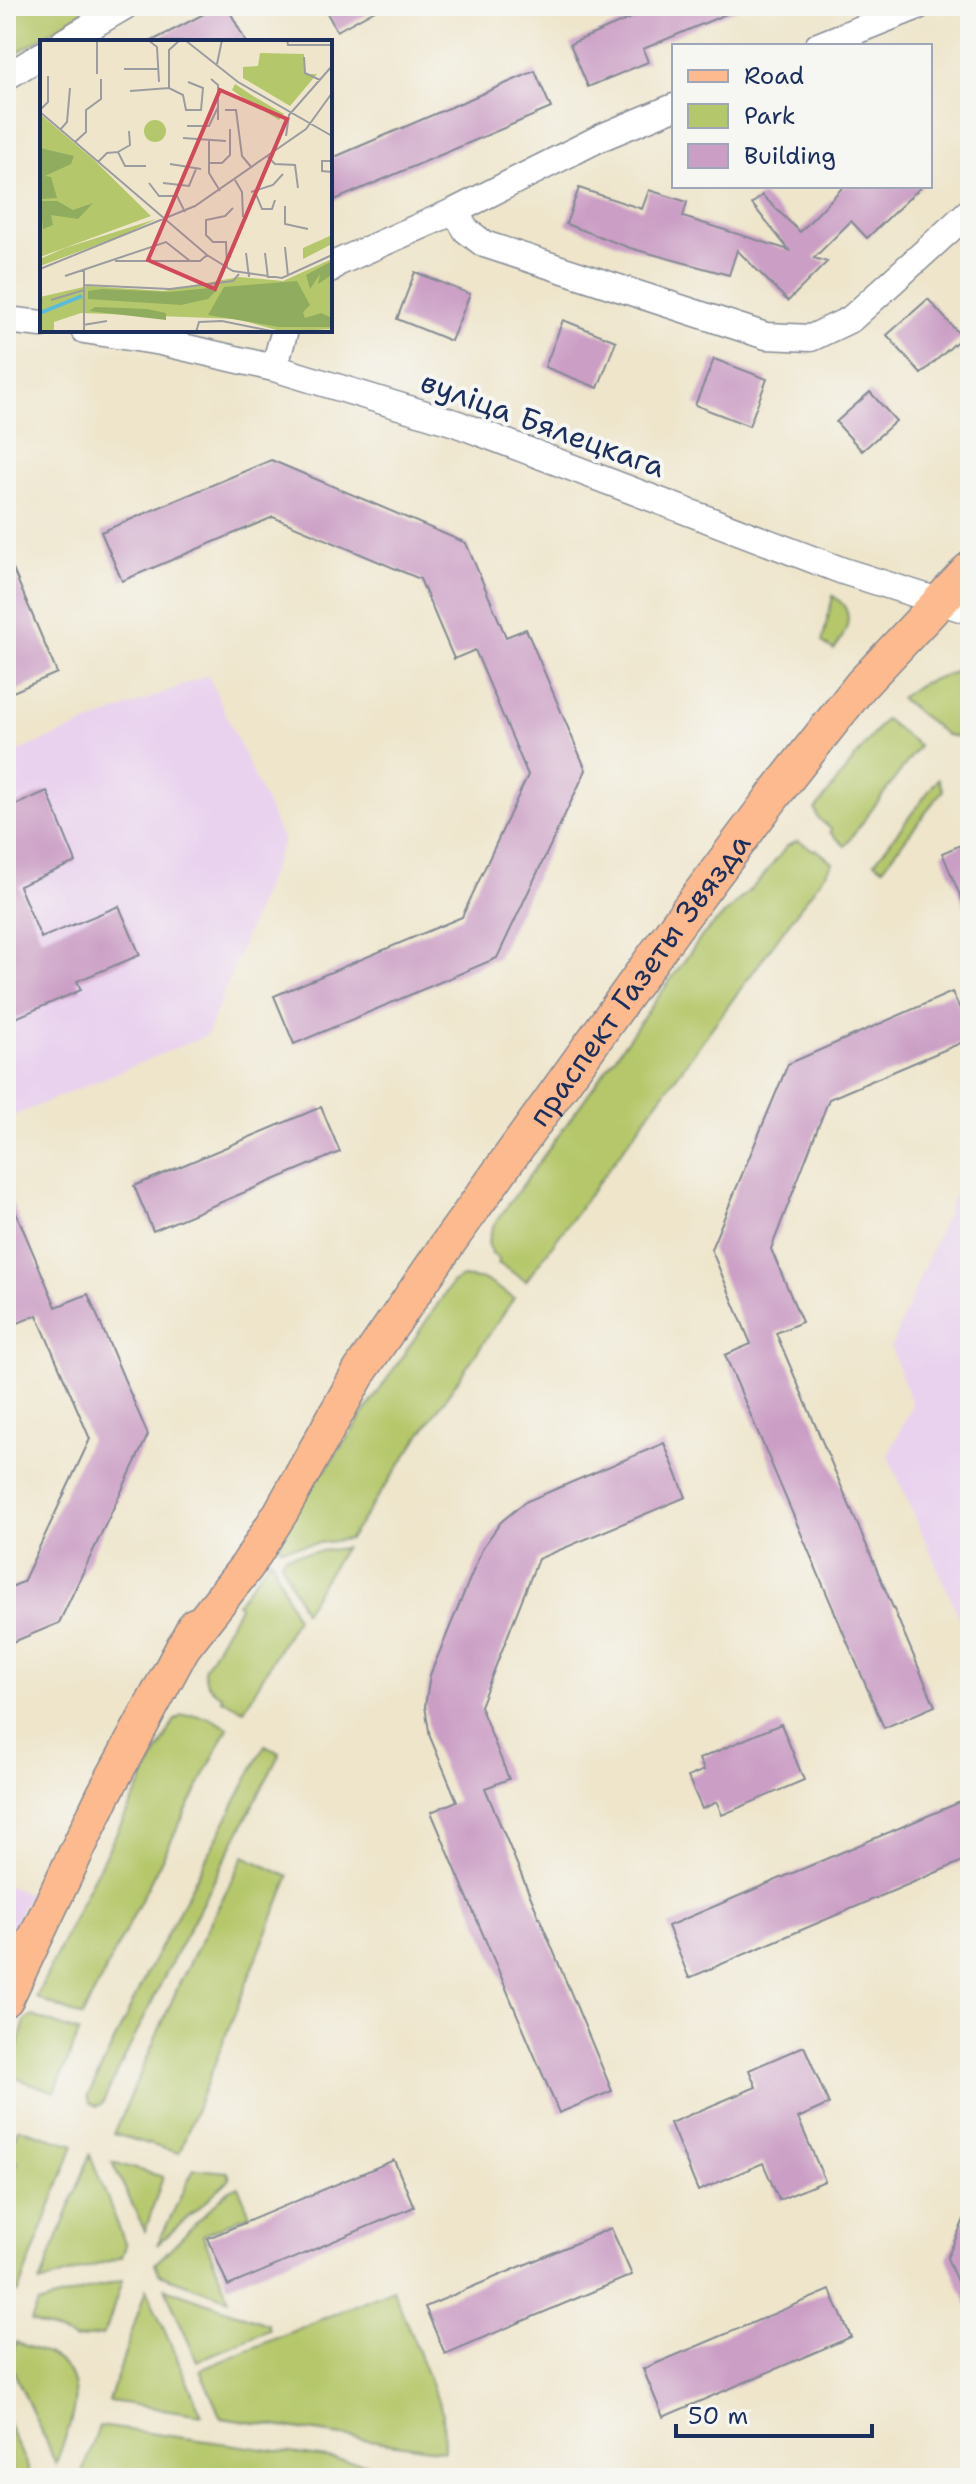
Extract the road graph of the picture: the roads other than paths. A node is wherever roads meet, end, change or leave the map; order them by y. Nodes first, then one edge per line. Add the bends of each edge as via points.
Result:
1 (125, 6) edge
2 (918, 6) edge
3 (67, 40) edge
4 (823, 44) edge
5 (40, 56) edge
6 (6, 77) edge
7 (672, 108) edge
8 (455, 211) junction
9 (970, 211) edge
10 (332, 267) edge
11 (6, 320) edge
12 (40, 324) edge
13 (97, 332) edge
14 (284, 332) edge
15 (274, 368) junction
16 (970, 569) edge
17 (954, 606) edge
18 (6, 1999) edge

1 - 3 street
2 - 4 street
5 - 6 street
7 - 8 street
8 - 9 street via 466,230 484,244 766,336 811,338 851,319
8 - 10 street
11 - 12 street
13 - 15 street, вуліца Бялецкага
14 - 15 street
15 - 17 street, вуліца Бялецкага via 455,423 843,571
16 - 17 main road, праспект Газеты Звязда
17 - 18 main road, праспект Газеты Звязда via 861,685 774,795 360,1371 261,1500 223,1561

